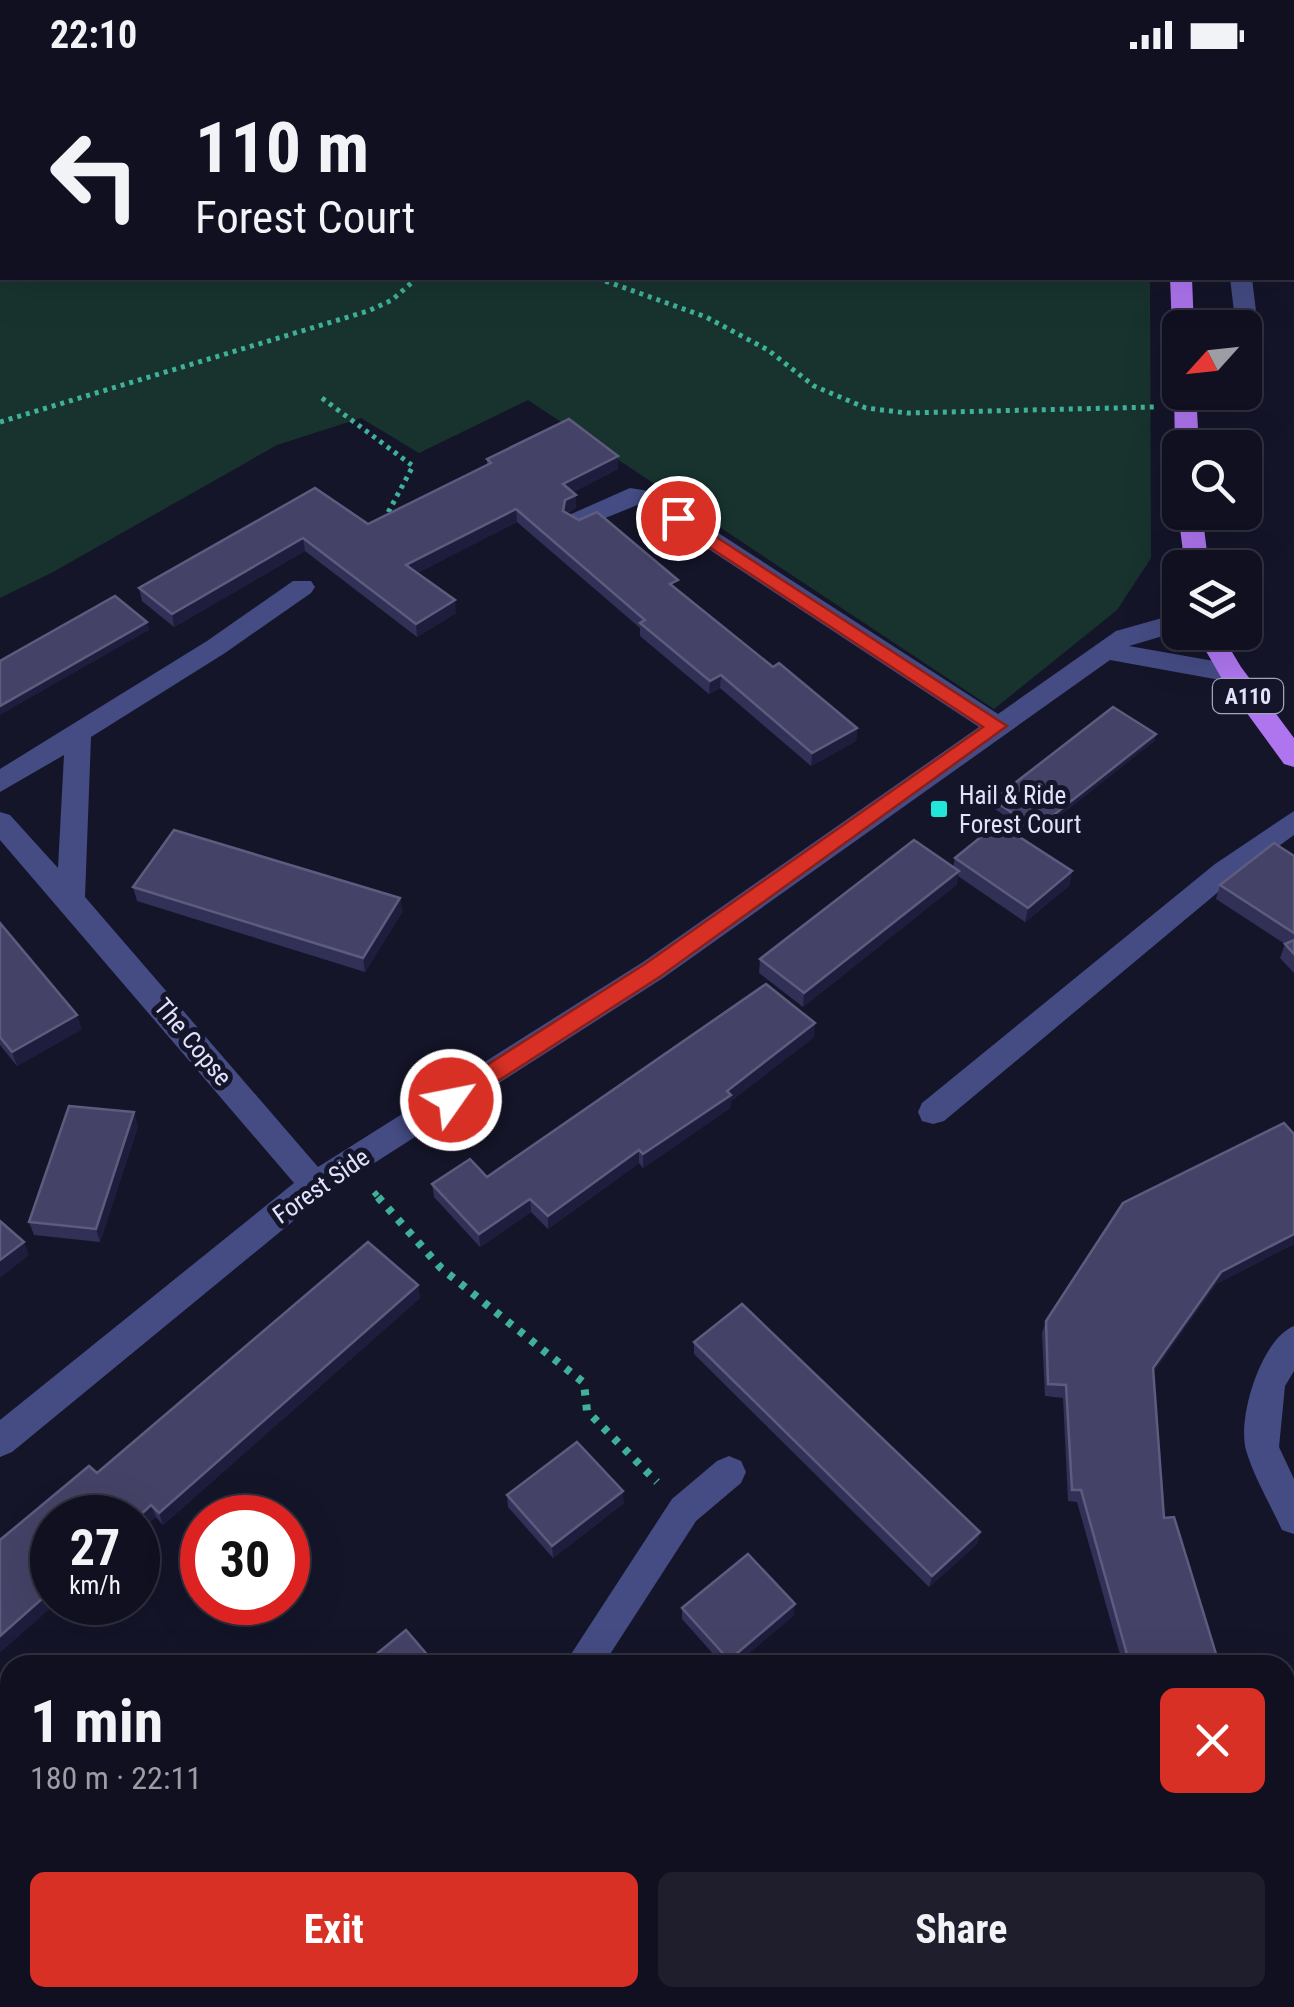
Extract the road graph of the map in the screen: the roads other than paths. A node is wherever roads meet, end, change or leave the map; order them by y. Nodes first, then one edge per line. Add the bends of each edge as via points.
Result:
1 (1181, 280) edge
2 (1240, 280) edge
3 (1182, 310) edge
4 (1244, 310) edge
5 (578, 521) edge
6 (302, 587) dead end
7 (1162, 627) edge
8 (1218, 650) edge
9 (1106, 651) junction
10 (1231, 673) junction
11 (997, 726) junction
12 (78, 735) junction
13 (1290, 744) edge
14 (0, 782) edge
15 (0, 822) edge
16 (1294, 822) edge
17 (71, 900) junction
18 (933, 1112) dead end
19 (315, 1186) junction
20 (1294, 1341) edge
21 (0, 1442) edge
22 (729, 1472) dead end
23 (1294, 1518) edge
24 (589, 1655) edge

1 - 3 main road
2 - 4 street
5 - 11 street via 630,496 646,497
6 - 12 street
7 - 9 street, Forest Side via 1125,637
8 - 10 main road, A110
9 - 10 street
9 - 11 street, Forest Side
10 - 13 main road, A110
11 - 19 street, Forest Side via 653,970
12 - 14 street
12 - 17 street
15 - 17 street, The Copse
16 - 18 street via 1225,871
17 - 19 street, The Copse
19 - 21 street, Forest Side
20 - 23 street via 1268,1383 1262,1447
22 - 24 street via 684,1510

